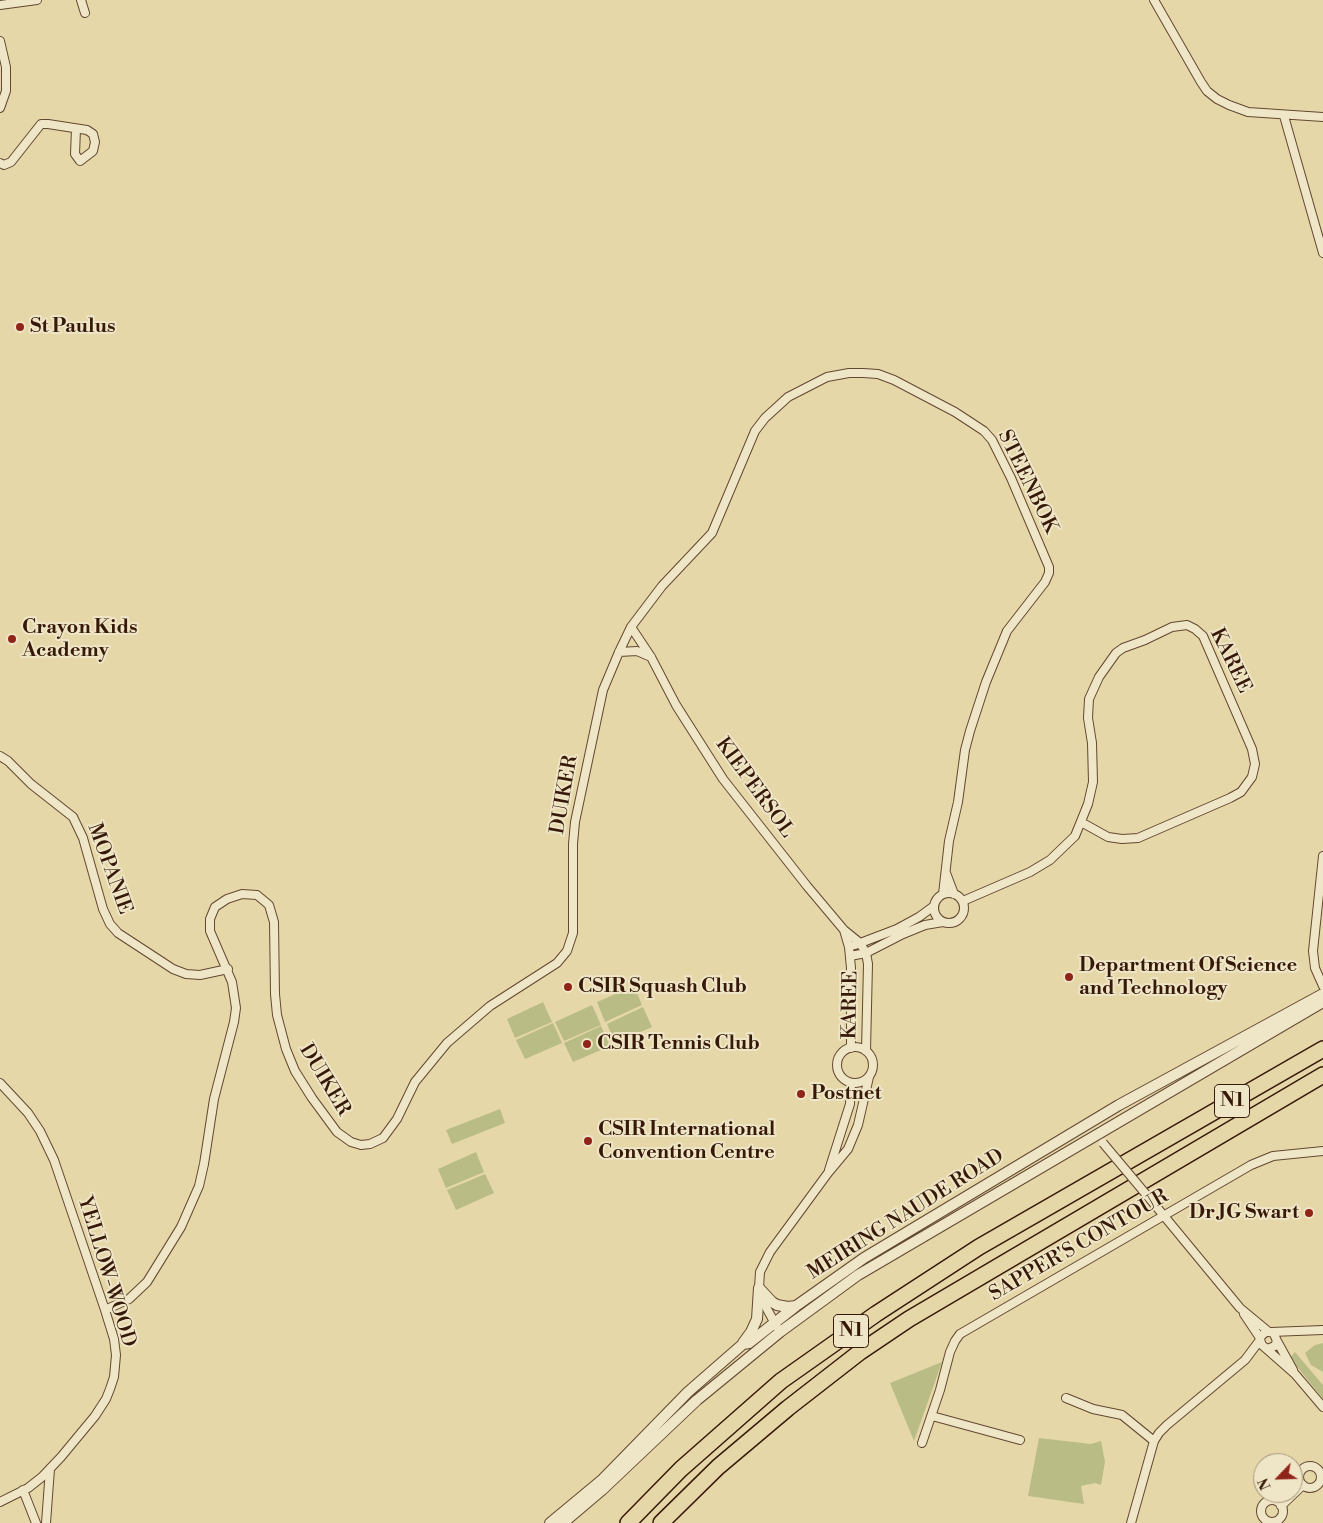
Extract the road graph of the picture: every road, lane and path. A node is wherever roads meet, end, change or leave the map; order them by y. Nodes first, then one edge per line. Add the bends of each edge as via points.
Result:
1 (37, 0) edge
2 (81, 0) edge
3 (1154, 0) edge
4 (0, 5) edge
5 (85, 12) dead end
6 (0, 41) edge
7 (0, 108) edge
8 (1284, 116) junction
9 (1323, 117) edge
10 (76, 129) dead end
11 (0, 163) edge
12 (1323, 253) edge
13 (631, 627) junction
14 (619, 652) junction
15 (651, 657) junction
16 (0, 756) edge
17 (1081, 822) junction
18 (1323, 856) edge
19 (945, 871) junction
20 (942, 894) junction
21 (954, 894) junction
22 (962, 902) junction
23 (934, 906) junction
24 (944, 922) junction
25 (844, 930) junction
26 (860, 943) junction
27 (849, 947) junction
28 (866, 953) junction
29 (850, 956) junction
30 (228, 970) junction
31 (1323, 986) edge
32 (1323, 994) edge
33 (1323, 1002) edge
34 (852, 1048) junction
35 (1323, 1049) edge
36 (866, 1051) junction
37 (1323, 1076) edge
38 (869, 1077) junction
39 (0, 1083) edge
40 (851, 1083) junction
41 (845, 1122) junction
42 (1089, 1123) junction
43 (858, 1125) junction
44 (1101, 1138) junction
45 (1323, 1151) edge
46 (828, 1173) junction
47 (1163, 1215) junction
48 (759, 1288) junction
49 (796, 1306) junction
50 (1240, 1308) junction
51 (105, 1310) junction
52 (777, 1327) junction
53 (1323, 1330) edge
54 (1298, 1331) junction
55 (1270, 1332) junction
56 (1260, 1339) junction
57 (1277, 1341) junction
58 (742, 1344) junction
59 (1267, 1348) junction
60 (1245, 1360) junction
61 (1295, 1374) junction
62 (1066, 1398) dead end
63 (1323, 1407) edge
64 (932, 1416) junction
65 (1020, 1440) dead end
66 (1154, 1442) junction
67 (922, 1443) dead end
68 (1320, 1467) edge
69 (50, 1469) junction
70 (1303, 1470) edge
71 (1303, 1483) edge
72 (23, 1490) junction
73 (0, 1502) edge
74 (1279, 1504) joint
75 (1277, 1522) edge
76 (36, 1523) edge
77 (46, 1523) edge
78 (550, 1523) edge
79 (563, 1523) edge
80 (628, 1523) edge
81 (661, 1523) edge
82 (1131, 1523) edge

1 - 4 street
2 - 5 street
3 - 8 street via 1208,91 1237,109
6 - 7 street via 6,67 6,91
8 - 9 street
8 - 12 street
10 - 11 street via 41,124 12,162
13 - 14 street, DUIKER
13 - 15 street, KIEPERSOL
13 - 19 street, STEENBOK via 662,586 712,533 755,431 788,397 827,377 849,373 878,374 955,412 984,431 1011,478 1048,562 1049,574 1007,631 986,682 965,750
14 - 15 street via 638,651
14 - 30 street, DUIKER via 603,690 575,822 573,933 568,951 557,963 490,1006 447,1043 415,1082 397,1119 383,1138 361,1145 337,1132 295,1070 277,1015 272,912 257,895 232,896 216,905 211,914 210,931
15 - 25 street, KIEPERSOL via 676,705 724,779
16 - 30 street, MOPANIE via 73,817 83,838 103,909 118,933 186,974
17 - 17 street, KAREE via 1108,837 1138,838 1230,798 1240,792 1252,777 1255,764 1252,749 1203,636 1196,629 1179,625 1123,648 1099,677 1088,699 1093,782
17 - 22 street, KAREE via 1075,836 1050,860
18 - 31 street via 1313,951 1315,968
19 - 20 street
19 - 21 street
20 - 21 street
20 - 23 street
21 - 22 street
22 - 24 street via 961,917 951,923
23 - 24 street via 936,915
23 - 26 street, KAREE via 897,928
24 - 28 street, KAREE via 903,934
25 - 26 street
25 - 27 street, KAREE
26 - 27 street, KAREE
26 - 28 street
27 - 29 street, KAREE
28 - 29 street
28 - 36 street, KAREE
29 - 34 street, KAREE
30 - 51 street, DUIKER via 236,1008 214,1099 197,1192 181,1227 147,1282 129,1299
32 - 42 street, MEIRING NAUDE ROAD
33 - 44 street, MEIRING NAUDE ROAD
34 - 36 street
34 - 40 street via 842,1054 838,1065 839,1073
35 - 80 highway, N1 via 979,1247 876,1314 781,1381 681,1469
36 - 38 street via 873,1064
37 - 81 highway, N1 via 868,1347 780,1414 718,1467
38 - 40 street
38 - 43 street
39 - 51 street, YELLOW-WOOD via 28,1113 51,1154
40 - 41 street
41 - 43 street
41 - 46 street
42 - 44 street
42 - 49 street, MEIRING NAUDE ROAD via 864,1258
43 - 46 street via 848,1149
44 - 47 street, bridge
44 - 52 street, MEIRING NAUDE ROAD via 858,1275
45 - 47 street, SAPPER'S CONTOUR via 1263,1159
46 - 48 street via 765,1260
47 - 50 street
47 - 64 street, SAPPER'S CONTOUR via 960,1334 950,1352
48 - 49 street via 777,1305
48 - 52 street
48 - 58 street via 757,1319
49 - 52 street, MEIRING NAUDE ROAD
50 - 55 street
50 - 56 street
51 - 69 street, YELLOW-WOOD via 116,1356 110,1389 100,1409
52 - 58 street, MEIRING NAUDE ROAD
52 - 79 street, MEIRING NAUDE ROAD
53 - 54 street
54 - 55 street
54 - 57 street
55 - 56 street
55 - 57 street
56 - 59 street
56 - 60 street
57 - 59 street via 1272,1348
57 - 61 street
58 - 78 street, MEIRING NAUDE ROAD via 688,1392 603,1479
59 - 60 street
59 - 61 street
60 - 66 street via 1164,1428
61 - 63 street
62 - 66 street via 1122,1415
64 - 65 street
64 - 67 street, SAPPER'S CONTOUR
66 - 82 street
68 - 70 street
68 - 71 street via 1318,1485 1313,1488
69 - 72 street, YELLOW-WOOD
69 - 77 street
72 - 73 street, YELLOW-WOOD
72 - 76 street
74 - 75 street via 1282,1512
74 - 75 street via 1268,1501 1261,1509 1264,1519

